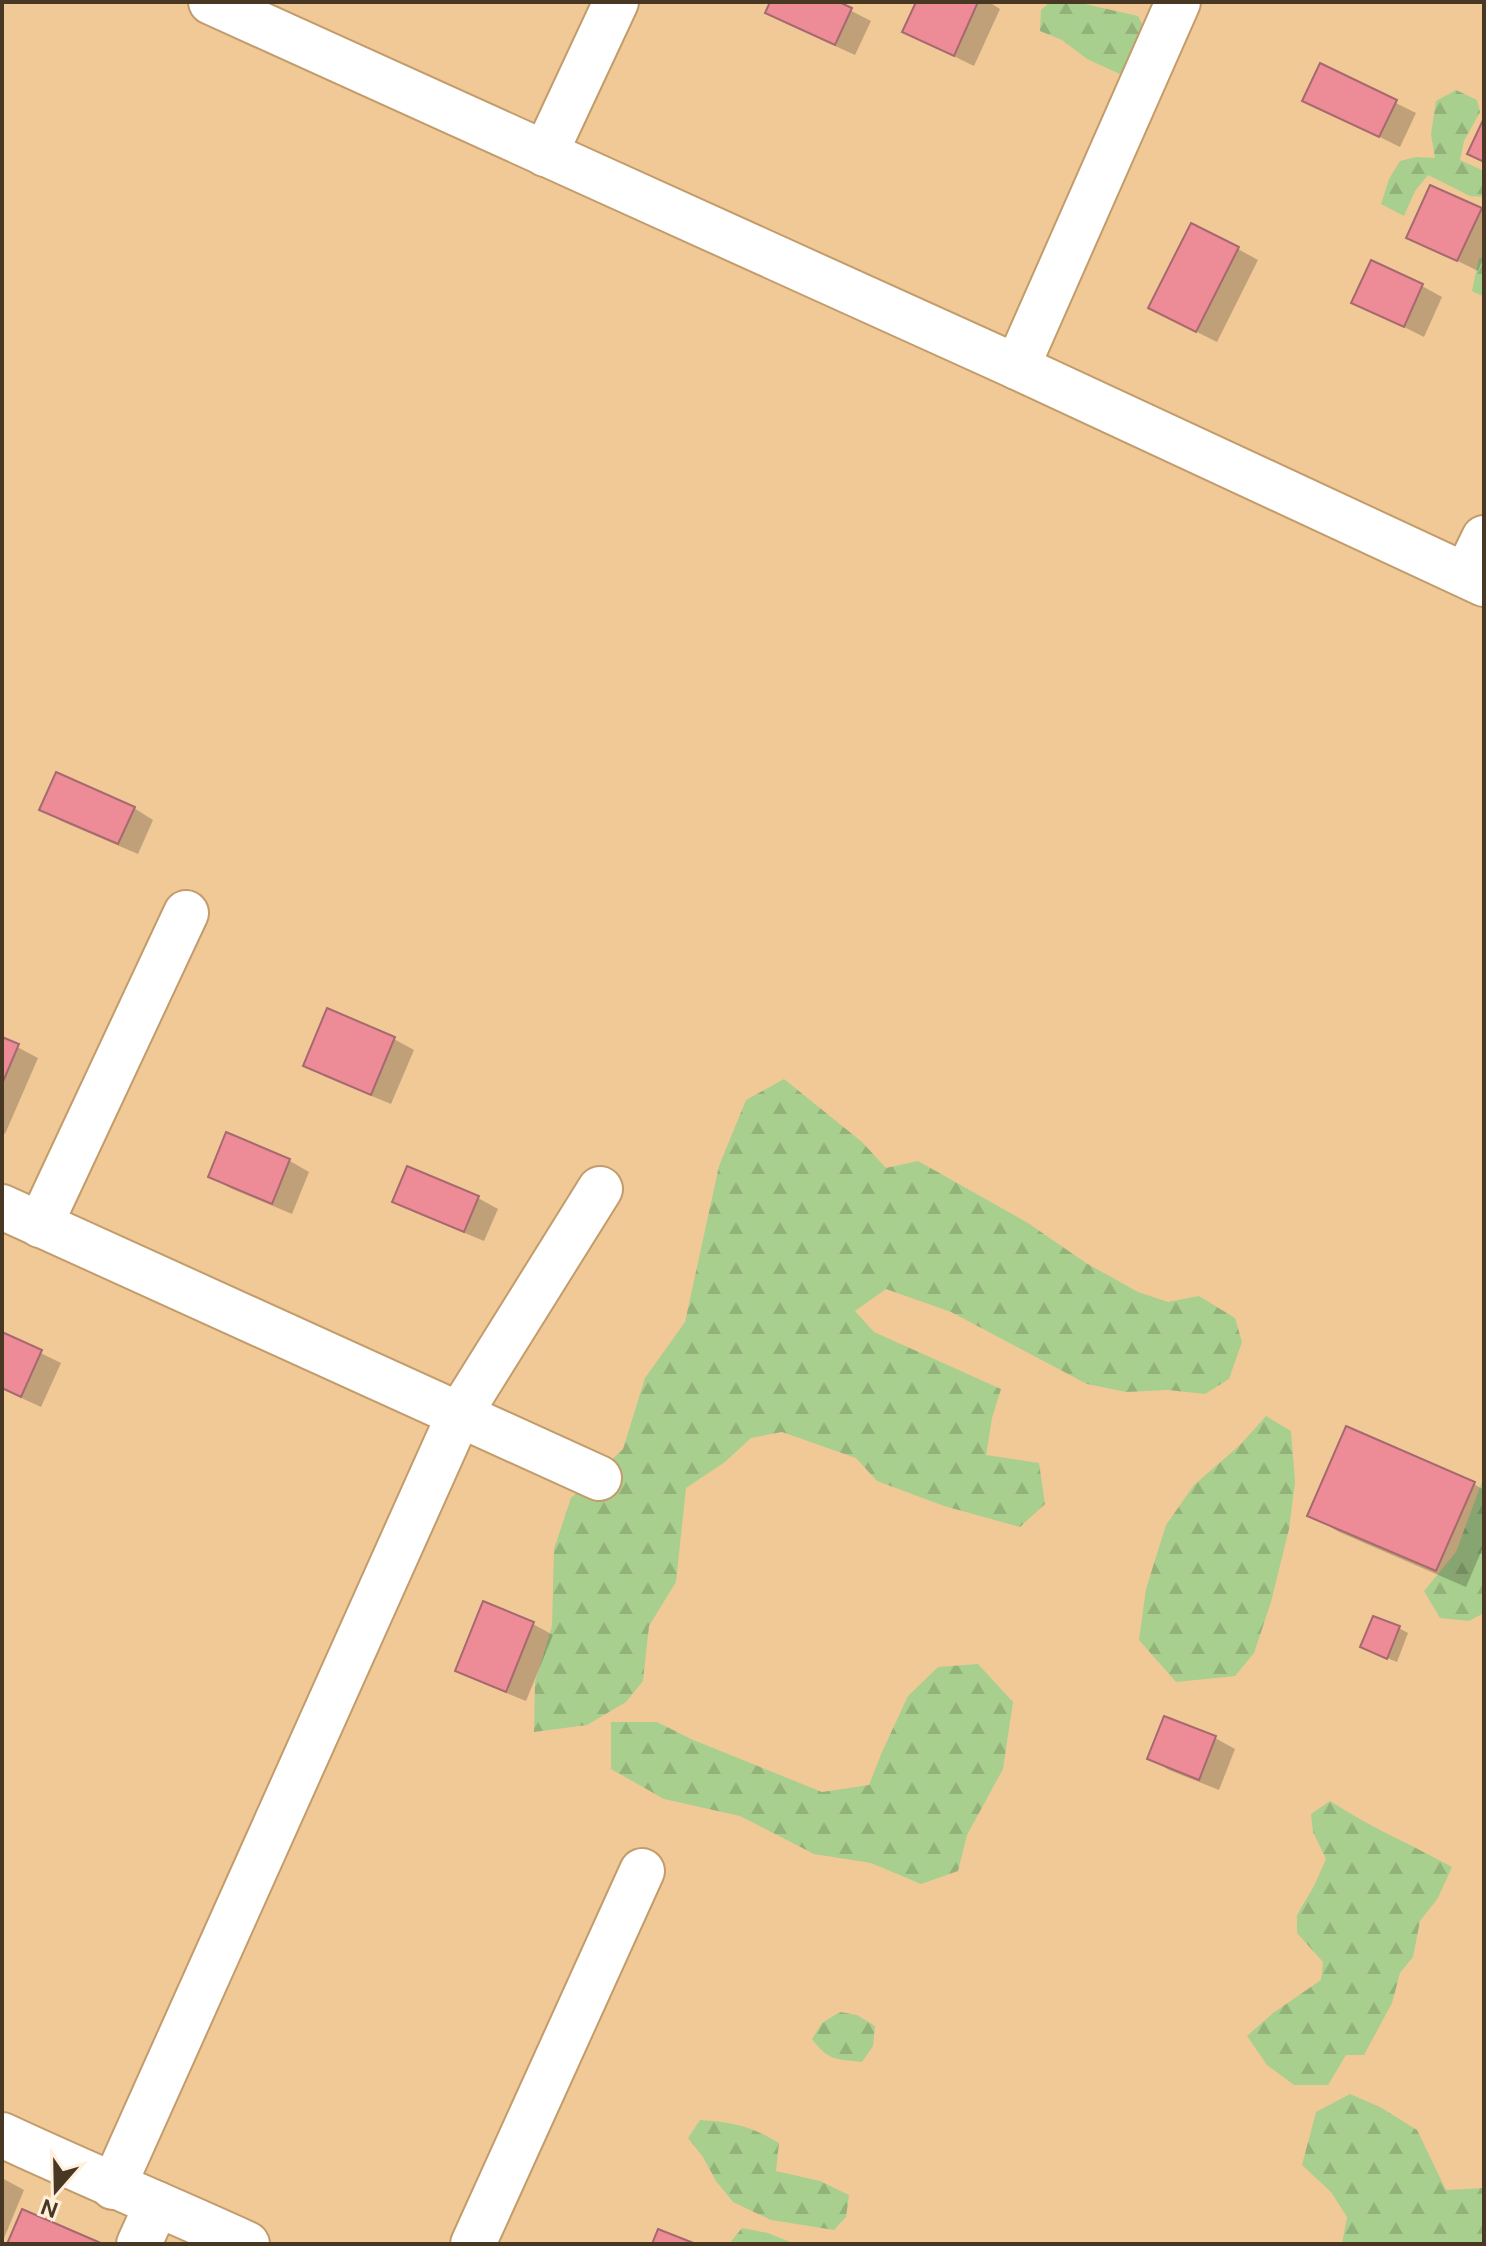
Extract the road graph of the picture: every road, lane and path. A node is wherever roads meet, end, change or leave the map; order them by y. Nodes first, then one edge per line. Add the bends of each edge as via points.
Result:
1 (211, 2) edge
2 (616, 2) edge
3 (1178, 2) edge
4 (545, 154) junction
5 (1017, 367) junction
6 (1478, 566) edge
7 (186, 913) dead end
8 (600, 1189) dead end
9 (21, 1216) edge
10 (459, 1415) junction
11 (599, 1478) dead end
12 (642, 1871) dead end
13 (2, 2135) edge
14 (113, 2187) junction
15 (157, 2204) junction
16 (139, 2244) edge
17 (247, 2244) edge
18 (473, 2244) edge

1 - 4 street
2 - 4 street
3 - 5 street
4 - 5 street
5 - 6 street
7 - 9 street
8 - 10 street
9 - 10 street
10 - 11 street
10 - 14 street
12 - 18 street
13 - 14 street
14 - 15 street
15 - 16 street
15 - 17 street

